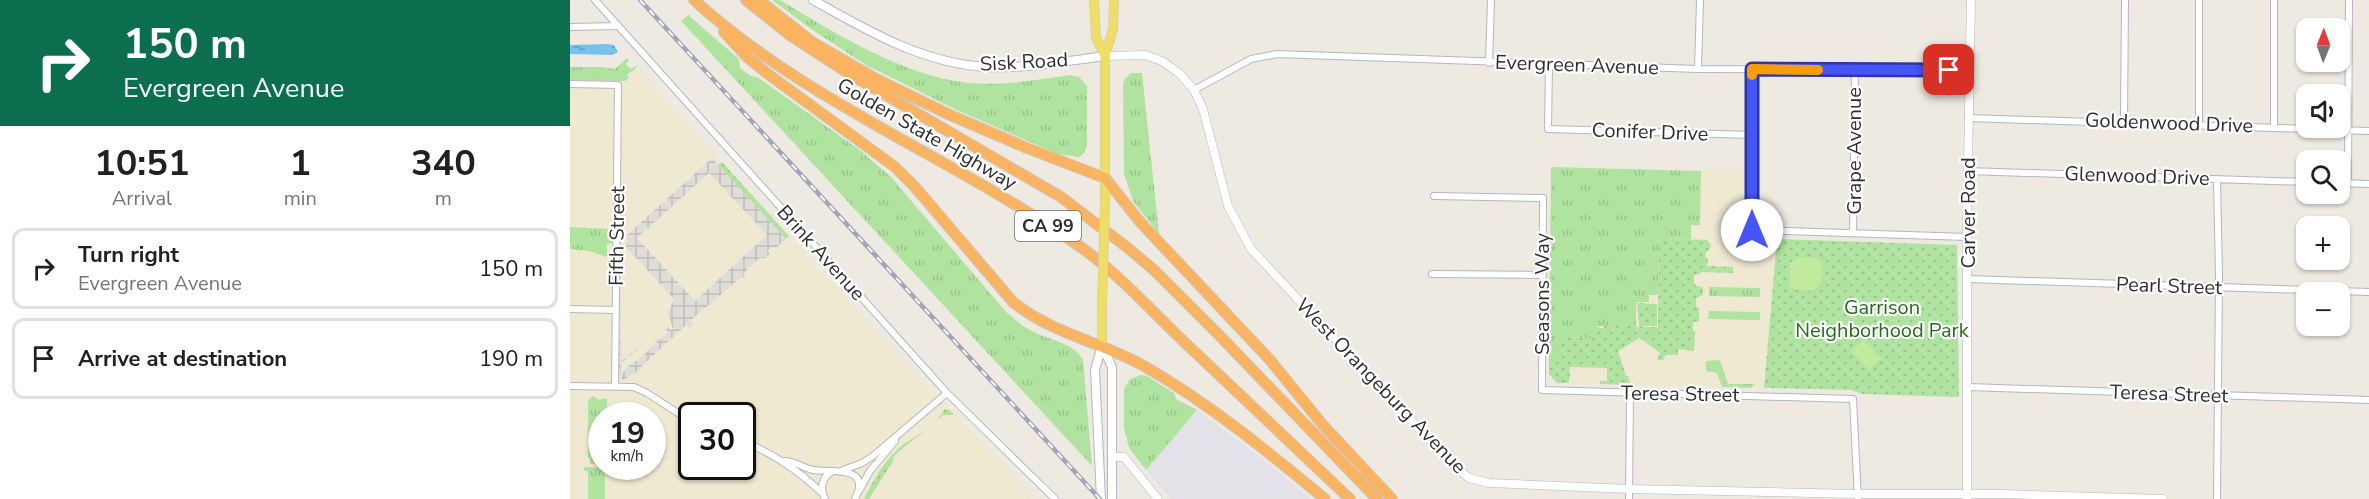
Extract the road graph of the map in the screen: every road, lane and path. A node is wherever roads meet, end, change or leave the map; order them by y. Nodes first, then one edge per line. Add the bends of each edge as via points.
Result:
1 (595, 0) edge
2 (693, 0) edge
3 (746, 0) edge
4 (759, 0) edge
5 (813, 0) edge
6 (1094, 0) edge
7 (1114, 0) edge
8 (1491, 0) edge
9 (1700, 0) edge
10 (1971, 0) edge
11 (2125, 0) edge
12 (2199, 0) edge
13 (2274, 0) edge
14 (2349, 0) edge
15 (704, 9) junction
16 (618, 26) junction
17 (570, 27) edge
18 (1105, 56) junction
19 (1489, 63) junction
20 (1549, 64) junction
21 (1698, 69) junction
22 (1752, 69) junction
23 (1855, 69) junction
24 (1969, 70) junction
25 (570, 84) edge
26 (2348, 84) edge
27 (1194, 90) junction
28 (1968, 118) junction
29 (2124, 122) junction
30 (2199, 124) junction
31 (2274, 127) junction
32 (2296, 128) edge
33 (2350, 130) edge
34 (2369, 131) edge
35 (1752, 135) junction
36 (1968, 171) junction
37 (1105, 178) junction
38 (2217, 179) junction
39 (2296, 182) edge
40 (2350, 184) edge
41 (2369, 184) edge
42 (1434, 196) dead end
43 (1853, 233) junction
44 (1967, 237) junction
45 (1432, 273) dead end
46 (1542, 275) junction
47 (1968, 279) junction
48 (2219, 287) junction
49 (2369, 292) edge
50 (570, 309) edge
51 (616, 310) junction
52 (1102, 345) junction
53 (570, 386) edge
54 (615, 386) junction
55 (1968, 387) junction
56 (1542, 390) joint
57 (947, 393) junction
58 (1630, 393) junction
59 (2218, 396) junction
60 (2369, 400) edge
61 (678, 413) edge
62 (898, 436) junction
63 (756, 447) edge
64 (1113, 457) junction
65 (785, 461) junction
66 (843, 470) junction
67 (834, 471) junction
68 (1629, 489) junction
69 (1048, 492) junction
70 (824, 496) edge
71 (856, 497) edge
72 (1858, 497) edge
73 (1967, 497) edge
74 (1044, 499) edge
75 (1055, 499) edge
76 (1101, 499) edge
77 (1112, 499) edge
78 (1158, 499) edge
79 (1325, 499) edge
80 (1350, 499) edge
81 (1377, 499) edge
82 (1392, 499) edge
83 (1629, 499) edge
84 (2163, 499) edge
85 (2217, 499) edge

1 - 16 street, Brink Avenue
2 - 15 highway, Golden State Highway / CA 99
3 - 81 highway, Golden State Highway / CA 99 via 848,74 1061,197 1128,248 1202,318
4 - 37 highway via 812,42 878,80 950,115
5 - 18 main road, Sisk Road via 909,50 953,62 1015,66
6 - 18 main road via 1096,38
7 - 18 main road via 1113,29
8 - 19 street
9 - 21 street
10 - 24 street, Carver Road
11 - 29 street
12 - 30 street
13 - 31 street
14 - 26 street
15 - 52 highway via 747,57 895,167 1013,302 1038,320
15 - 80 highway, Golden State Highway / CA 99 via 830,100 1084,249
16 - 17 street
16 - 57 street, Brink Avenue
18 - 27 street, West Orangeburg Avenue via 1145,55 1162,61
18 - 37 main road
19 - 20 street, Evergreen Avenue
19 - 27 street, Evergreen Avenue via 1277,54 1251,59
20 - 21 street, Evergreen Avenue
20 - 35 street, Conifer Drive via 1548,129
21 - 22 street, Evergreen Avenue
22 - 23 street, Evergreen Avenue
22 - 35 street
23 - 24 street, Evergreen Avenue
23 - 43 street, Grape Avenue
24 - 28 street, Carver Road
25 - 51 street, Fifth Street via 618,85
27 - 68 street, West Orangeburg Avenue via 1203,109 1227,206 1251,249 1452,465 1469,478 1489,483
28 - 29 street, Goldenwood Drive
28 - 36 street, Carver Road
29 - 30 street, Goldenwood Drive
30 - 31 street, Goldenwood Drive
31 - 32 street, Goldenwood Drive
33 - 34 street, Goldenwood Drive
35 - 43 street via 1752,230
36 - 38 street, Glenwood Drive
36 - 44 street, Carver Road
37 - 52 main road, bridge
37 - 82 highway via 1141,223 1270,360 1328,431
38 - 39 street, Glenwood Drive
38 - 48 street
40 - 41 street
42 - 46 street, Seasons Way via 1543,198
43 - 44 street
44 - 47 street, Carver Road
45 - 46 street
46 - 56 street, Seasons Way
47 - 48 street, Pearl Street
47 - 55 street, Carver Road
48 - 49 street, Pearl Street
48 - 59 street
50 - 51 street
51 - 54 street, Fifth Street
52 - 64 main road via 1112,367
52 - 76 main road via 1095,370
52 - 79 highway via 1201,401
53 - 54 street
54 - 61 street via 640,389
55 - 59 street, Teresa Street
55 - 73 street, Carver Road
56 - 58 street, Teresa Street
57 - 62 street
57 - 69 street, Brink Avenue
58 - 68 street
58 - 72 street, Teresa Street via 1853,399
59 - 60 street, Teresa Street
59 - 85 street
62 - 66 street via 862,463
62 - 71 street via 870,471
63 - 65 street
64 - 77 main road
64 - 78 street via 1124,457
65 - 67 street via 811,470
65 - 70 street
66 - 67 street
66 - 71 street via 854,476 858,484
67 - 70 street via 824,480
68 - 72 street, West Orangeburg Avenue
68 - 83 street
69 - 74 street
69 - 75 street, Brink Avenue
72 - 73 street, West Orangeburg Avenue
73 - 84 street, West Orangeburg Avenue

